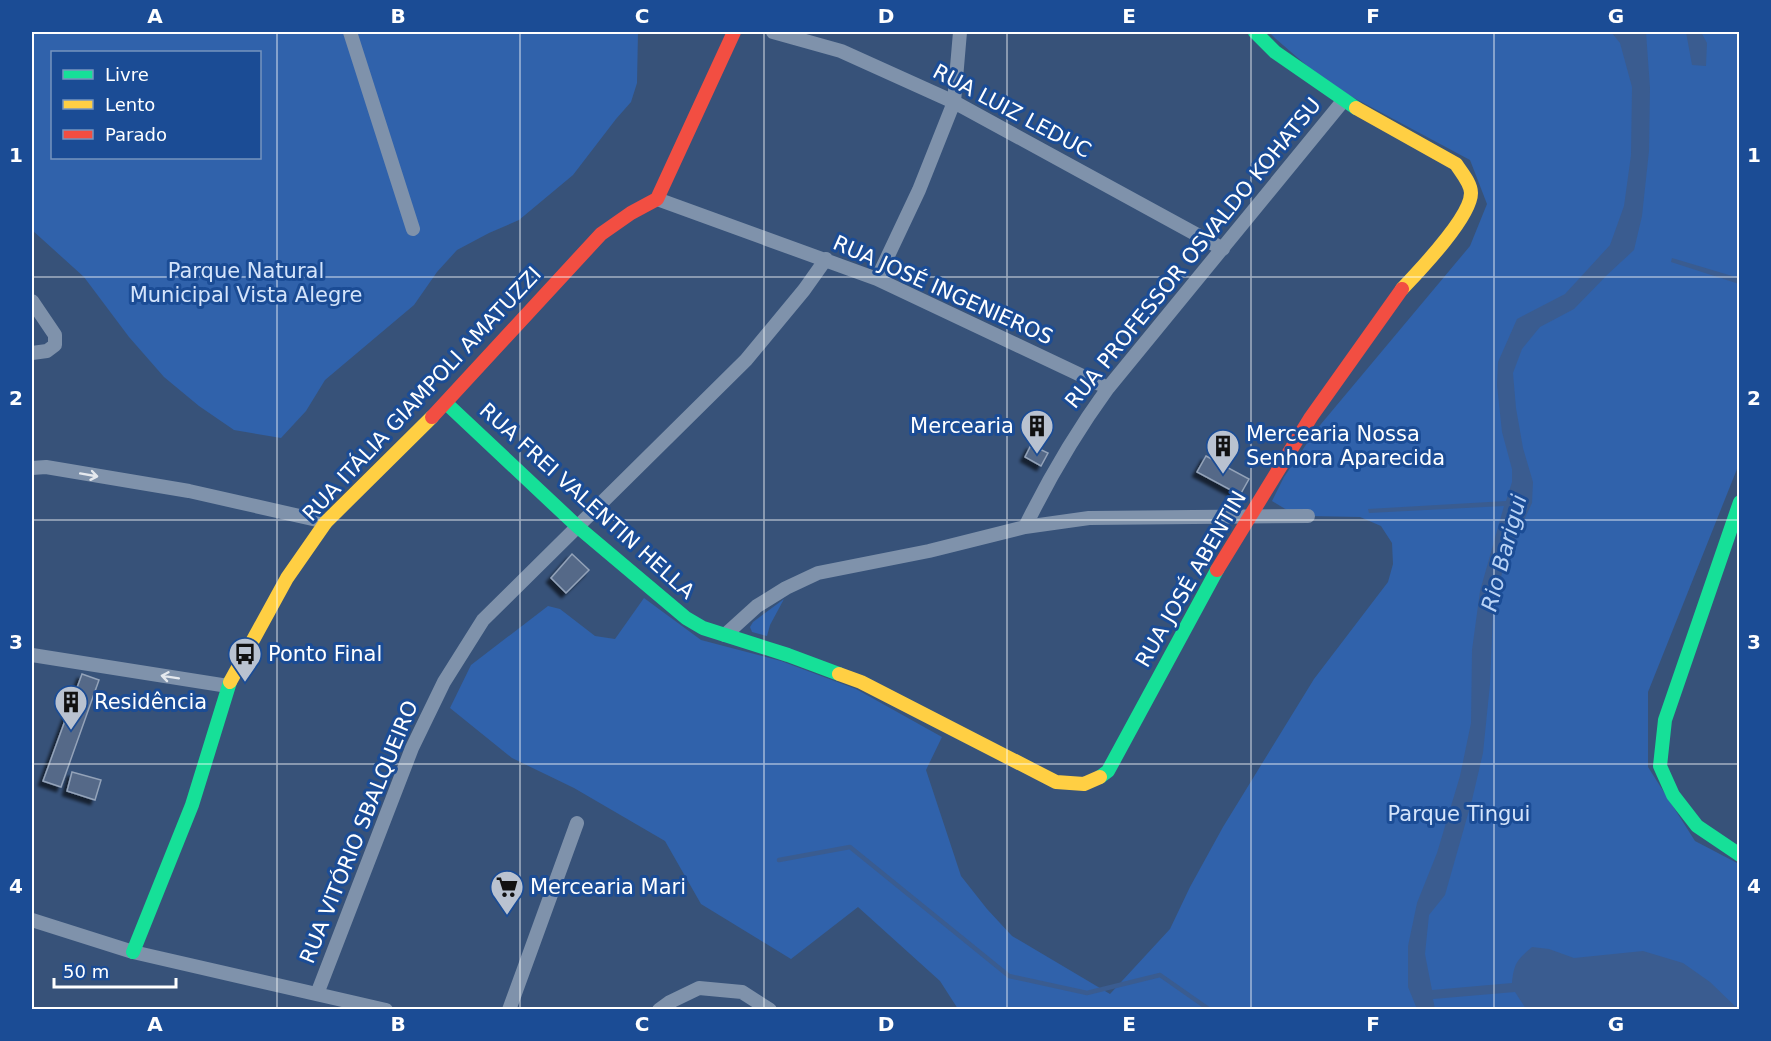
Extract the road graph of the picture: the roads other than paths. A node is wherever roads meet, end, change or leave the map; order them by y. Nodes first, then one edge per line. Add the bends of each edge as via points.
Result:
1 (350, 32) edge
2 (734, 32) edge
3 (773, 32) edge
4 (960, 32) edge
5 (1255, 32) edge
6 (1343, 101) junction
7 (954, 102) junction
8 (657, 199) junction
9 (413, 229) dead end
10 (1223, 249) junction
11 (826, 259) junction
12 (877, 279) junction
13 (32, 301) edge
14 (32, 353) edge
15 (1108, 388) junction
16 (446, 403) junction
17 (32, 468) edge
18 (1740, 502) edge
19 (1249, 516) junction
20 (1308, 516) dead end
21 (326, 522) junction
22 (578, 527) junction
23 (1025, 527) junction
24 (725, 635) junction
25 (32, 655) edge
26 (228, 686) junction
27 (1098, 780) joint
28 (577, 823) dead end
29 (1740, 855) edge
30 (32, 920) edge
31 (133, 952) junction
32 (317, 994) junction
33 (386, 1010) edge
34 (508, 1010) edge
35 (659, 1010) edge
36 (770, 1010) edge

1 - 9 street
2 - 8 street
3 - 7 street, RUA LUIZ LEDUC via 841,51
4 - 7 street
5 - 6 street via 1275,52
6 - 10 street, RUA PROFESSOR OSVALDO KOHATSU
6 - 19 street, RUA JOSÉ ABENTIN via 1456,164 1471,193 1466,210 1443,244 1394,299 1311,417
7 - 10 street, RUA LUIZ LEDUC
7 - 12 street via 919,190
8 - 11 street, RUA JOSÉ INGENIEROS
8 - 16 street, RUA ITÁLIA GIAMPOLI AMATUZZI via 601,234
10 - 15 street, RUA PROFESSOR OSVALDO KOHATSU
11 - 12 street, RUA JOSÉ INGENIEROS
11 - 22 street, RUA VITÓRIO SBALQUEIRO via 746,360
12 - 15 street, RUA JOSÉ INGENIEROS
13 - 14 street via 55,335 55,345 47,351
15 - 23 street, RUA PROFESSOR OSVALDO KOHATSU via 1078,430
16 - 21 street, RUA ITÁLIA GIAMPOLI AMATUZZI
16 - 22 street, RUA FREI VALENTIN HELLA
17 -> 21 street via 46,467 189,491
18 - 29 street via 1665,720 1660,765 1673,795 1697,826
19 - 20 street
19 - 23 street via 1089,518
19 - 27 street, RUA JOSÉ ABENTIN via 1108,771
21 - 26 street, RUA ITÁLIA GIAMPOLI AMATUZZI via 286,578
22 - 24 street, RUA FREI VALENTIN HELLA via 686,618
22 - 32 street, RUA VITÓRIO SBALQUEIRO via 483,620 444,682 411,748
23 - 24 street via 818,573 757,606
24 - 27 street, RUA FREI VALENTIN HELLA via 861,682 1056,782 1079,786
26 -> 25 street
26 - 31 street, RUA ITÁLIA GIAMPOLI AMATUZZI via 192,805
28 - 34 street
30 - 31 street
31 - 32 street
32 - 33 street
35 - 36 street via 699,988 742,992

